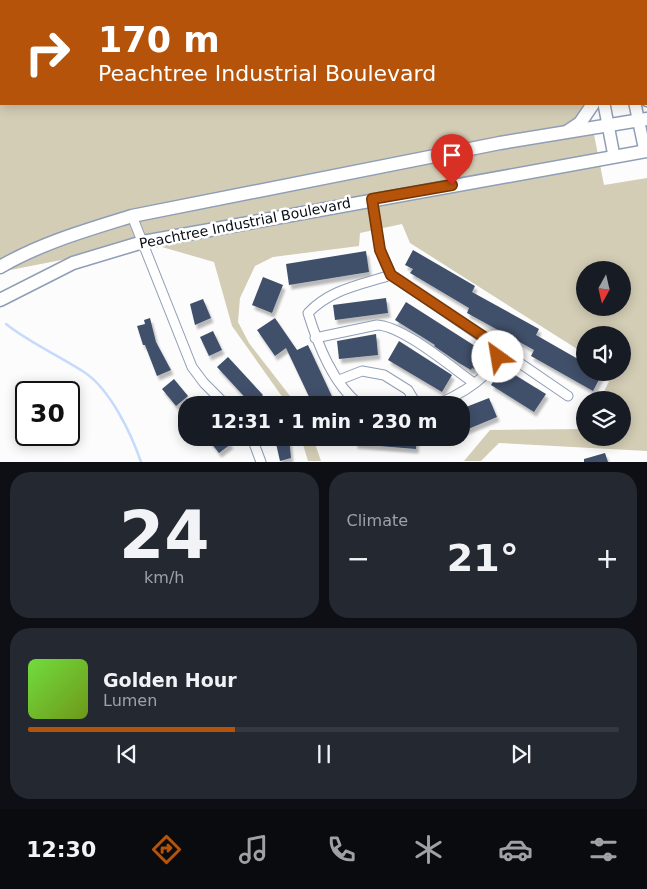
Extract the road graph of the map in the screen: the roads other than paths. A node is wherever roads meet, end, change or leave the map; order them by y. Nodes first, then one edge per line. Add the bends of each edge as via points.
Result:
1 (592, 105) edge
2 (604, 105) edge
3 (636, 105) edge
4 (643, 120) edge
5 (609, 127) junction
6 (564, 133) junction
7 (646, 151) edge
8 (614, 156) junction
9 (372, 199) junction
10 (132, 216) junction
11 (143, 242) junction
12 (0, 267) edge
13 (391, 275) junction
14 (0, 300) edge
15 (315, 338) junction
16 (496, 345) junction
17 (338, 380) junction
18 (474, 383) junction
19 (217, 396) edge
20 (349, 396) edge
21 (412, 396) edge
22 (453, 396) edge
23 (568, 396) dead end
24 (255, 446) edge
25 (261, 462) edge

1 - 6 highway via 580,123
2 - 5 main road
3 - 4 main road
4 - 5 highway, Peachtree Industrial Boulevard
4 - 7 main road
5 - 6 highway, Peachtree Industrial Boulevard
5 - 8 main road
6 - 10 highway, Peachtree Industrial Boulevard
7 - 8 highway, Peachtree Industrial Boulevard
8 - 9 highway, Peachtree Industrial Boulevard
9 - 11 highway, Peachtree Industrial Boulevard
9 - 13 street via 380,250
10 - 11 street
10 - 12 highway, Peachtree Industrial Boulevard via 75,234
11 - 14 highway, Peachtree Industrial Boulevard via 73,264
11 - 19 street via 192,367
13 - 15 street via 321,300 308,313
13 - 16 street
15 - 17 street
15 - 18 street via 388,325
16 - 18 street via 498,357 493,367
16 - 23 street
17 - 20 street
17 - 21 street via 362,371 384,375 408,390
18 - 22 street
24 - 25 street

